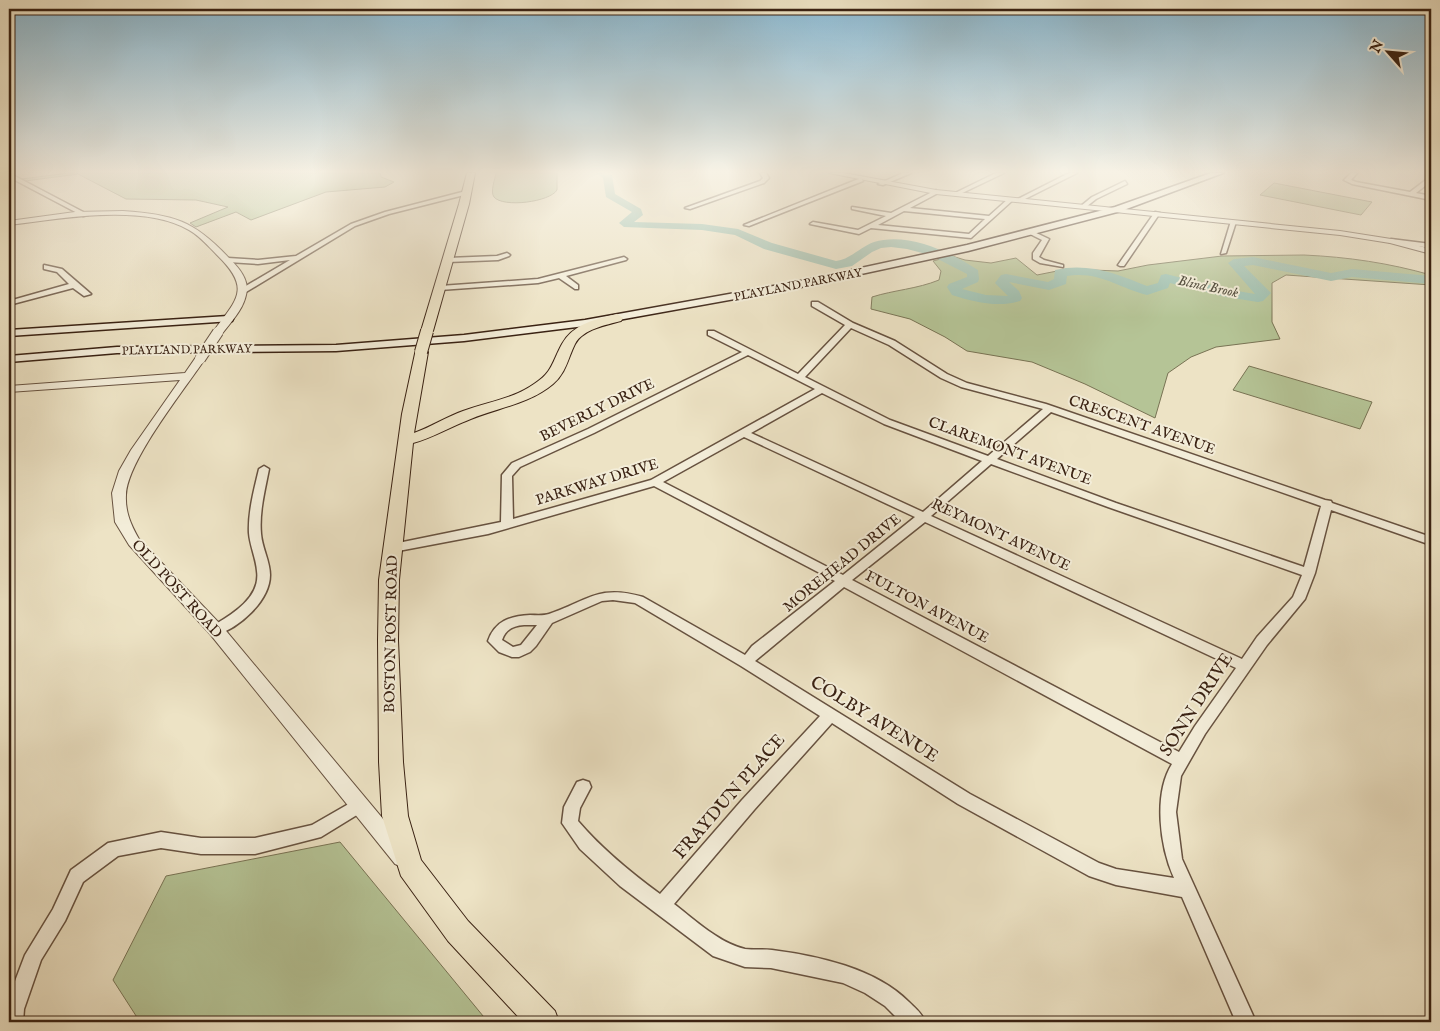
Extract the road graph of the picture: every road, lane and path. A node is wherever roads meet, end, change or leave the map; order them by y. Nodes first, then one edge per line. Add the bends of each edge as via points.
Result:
1 (27, 221) edge
2 (171, 221) edge
3 (361, 221) edge
4 (458, 221) edge
5 (757, 221) edge
6 (880, 221) edge
7 (988, 221) edge
8 (1075, 221) edge
9 (1151, 221) edge
10 (1226, 221) edge
11 (1233, 222) junction
12 (9, 223) edge
13 (813, 224) dead end
14 (747, 225) dead end
15 (870, 226) junction
16 (1032, 233) junction
17 (1392, 241) junction
18 (1431, 246) edge
19 (1431, 252) edge
20 (1223, 253) dead end
21 (507, 255) dead end
22 (300, 256) junction
23 (624, 259) dead end
24 (228, 260) junction
25 (448, 260) junction
26 (1122, 264) dead end
27 (1060, 266) dead end
28 (47, 267) dead end
29 (561, 276) junction
30 (74, 286) junction
31 (575, 287) dead end
32 (440, 288) junction
33 (243, 290) junction
34 (87, 294) dead end
35 (9, 303) edge
36 (815, 304) dead end
37 (617, 318) junction
38 (228, 319) junction
39 (850, 325) junction
40 (11, 333) edge
41 (711, 333) dead end
42 (366, 345) junction
43 (748, 352) junction
44 (9, 353) edge
45 (9, 360) edge
46 (188, 376) junction
47 (800, 377) junction
48 (9, 388) edge
49 (822, 390) junction
50 (1050, 409) junction
51 (744, 433) junction
52 (406, 440) junction
53 (991, 460) junction
54 (264, 469) dead end
55 (655, 482) junction
56 (1327, 503) junction
57 (923, 518) junction
58 (507, 525) junction
59 (1431, 541) edge
60 (393, 548) junction
61 (1309, 573) junction
62 (844, 581) junction
63 (547, 620) dead end
64 (216, 630) junction
65 (746, 662) junction
66 (1245, 666) junction
67 (830, 715) junction
68 (1181, 762) junction
69 (583, 787) dead end
70 (360, 805) junction
71 (410, 867) junction
72 (1186, 889) junction
73 (661, 906) junction
74 (13, 1022) edge
75 (544, 1022) edge
76 (915, 1022) edge
77 (1246, 1022) edge

1 - 12 street
2 - 24 street via 198,232
3 - 22 street
4 - 25 main road, BOSTON POST ROAD
5 - 14 street
6 - 15 street
7 - 15 street via 971,236
8 - 16 main road, PLAYLAND PARKWAY
9 - 26 street
10 - 11 street
11 - 17 street
11 - 20 street
13 - 15 street via 858,232
16 - 27 street via 1046,239 1035,258
16 - 37 main road, PLAYLAND PARKWAY via 796,286
17 - 18 street
17 - 19 street
21 - 25 street
22 - 24 street via 263,261
22 - 33 street
23 - 29 street
24 - 33 street via 242,278
25 - 32 main road, BOSTON POST ROAD
28 - 30 street via 62,270
29 - 31 street
29 - 32 street via 514,284
30 - 34 street
30 - 35 street
32 - 52 main road, BOSTON POST ROAD, bridge via 421,352
33 - 38 street, OLD POST ROAD
36 - 39 street, CRESCENT AVENUE
37 - 42 main road, PLAYLAND PARKWAY via 494,334
37 - 52 main road via 586,328 575,336 556,372 530,393
38 - 40 main road
38 - 46 street, OLD POST ROAD, bridge
39 - 47 street
39 - 50 street, CRESCENT AVENUE via 892,343 964,385
41 - 43 street, CLAREMONT AVENUE
42 - 44 main road, PLAYLAND PARKWAY via 154,345
42 - 45 main road, PLAYLAND PARKWAY via 316,349 134,350
43 - 47 street, CLAREMONT AVENUE
43 - 58 street, BEVERLY DRIVE via 516,465 507,475
46 - 48 street
46 - 64 street, OLD POST ROAD via 130,460 121,482 118,503 122,522 134,542
47 - 49 street, CLAREMONT AVENUE
49 - 51 street, PARKWAY DRIVE
49 - 53 street, CLAREMONT AVENUE via 887,422
50 - 53 street, MOREHEAD DRIVE
50 - 56 street, CRESCENT AVENUE
51 - 55 street, PARKWAY DRIVE
51 - 57 street, REYMONT AVENUE
52 - 60 main road, BOSTON POST ROAD
53 - 57 street, MOREHEAD DRIVE
53 - 61 street, CLAREMONT AVENUE
54 - 64 street via 255,522 264,576 261,588 244,610
55 - 58 street, PARKWAY DRIVE
55 - 62 street, FULTON AVENUE
56 - 59 street, CRESCENT AVENUE
56 - 61 street, SONN DRIVE
57 - 62 street, MOREHEAD DRIVE
57 - 66 street, REYMONT AVENUE
58 - 60 street, PARKWAY DRIVE
60 - 71 main road, BOSTON POST ROAD via 388,640 392,790 401,840
61 - 66 street, SONN DRIVE via 1299,599
62 - 65 street, MOREHEAD DRIVE
62 - 68 street, FULTON AVENUE
63 - 65 street, COLBY AVENUE via 594,598 623,594
64 - 70 street, OLD POST ROAD
65 - 67 street, COLBY AVENUE
66 - 68 street, SONN DRIVE
67 - 72 street, COLBY AVENUE via 964,799 1095,870 1116,877
67 - 73 street, FRAYDUN PLACE
68 - 72 street, SONN DRIVE via 1174,775 1168,812 1174,859
69 - 73 street via 572,807 570,823 586,843 626,880
70 - 71 street, OLD POST ROAD
70 - 74 street via 315,832 255,846 201,846 161,840 114,849 77,876 34,955 14,1009
71 - 75 main road, BOSTON POST ROAD via 458,931
72 - 77 street, SONN DRIVE
73 - 76 street via 720,949 745,958 771,959 844,974 872,986 892,999

